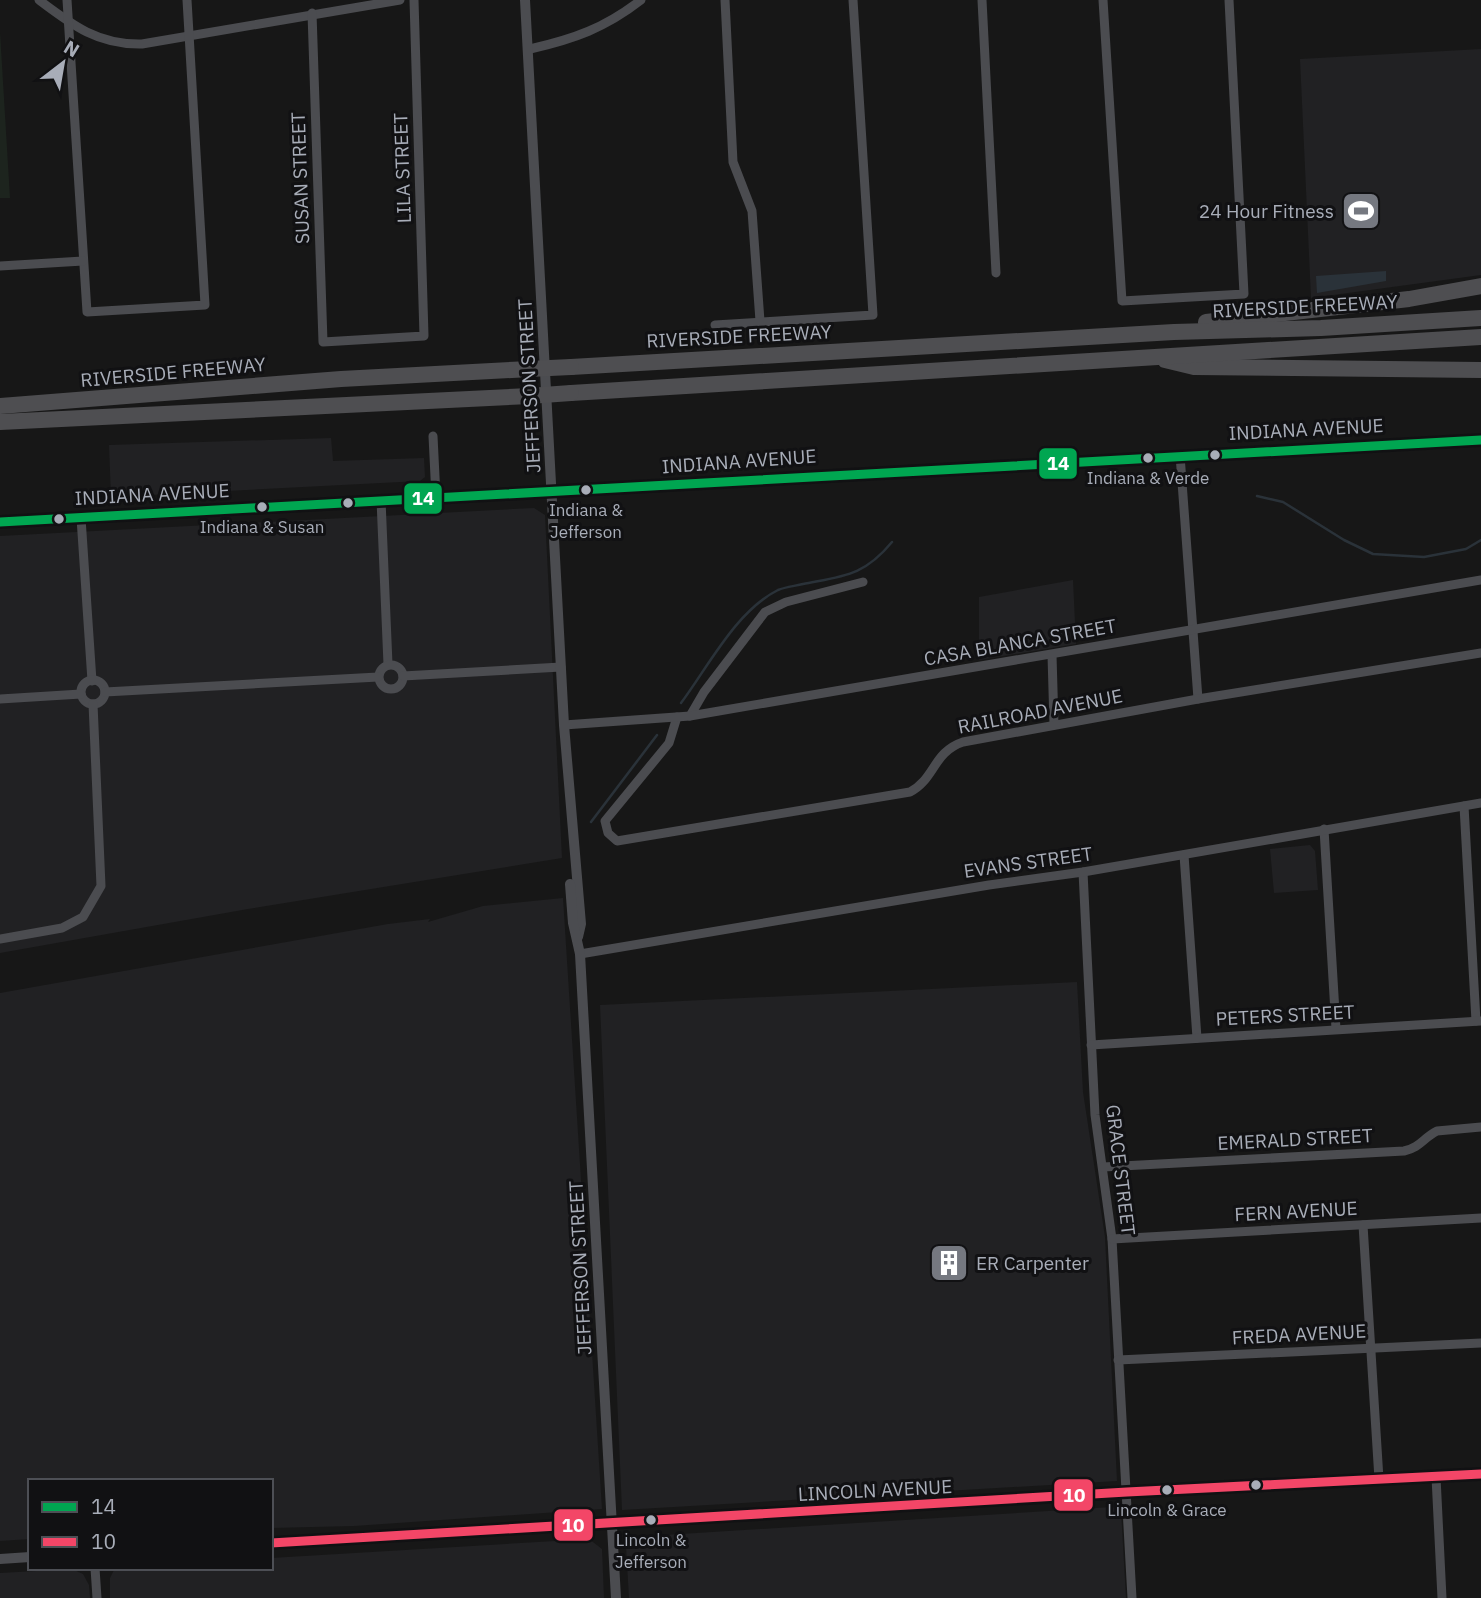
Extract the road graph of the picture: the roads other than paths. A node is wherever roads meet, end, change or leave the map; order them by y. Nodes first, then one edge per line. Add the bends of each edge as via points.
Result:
1 (39, 0) edge
2 (67, 0) edge
3 (187, 0) edge
4 (400, 0) edge
5 (414, 0) edge
6 (525, 0) edge
7 (641, 0) edge
8 (725, 0) edge
9 (853, 0) edge
10 (982, 0) edge
11 (1103, 0) edge
12 (1229, 0) edge
13 (312, 13) junction
14 (69, 22) junction
15 (189, 35) junction
16 (530, 49) junction
17 (83, 261) junction
18 (0, 266) edge
19 (996, 273) dead end
20 (1481, 286) edge
21 (1481, 318) edge
22 (761, 321) junction
23 (715, 325) dead end
24 (1174, 332) junction
25 (1481, 337) edge
26 (323, 342) joint
27 (1149, 356) junction
28 (1481, 370) edge
29 (0, 407) edge
30 (0, 422) edge
31 (433, 436) dead end
32 (1481, 439) edge
33 (1181, 456) junction
34 (552, 492) junction
35 (436, 498) junction
36 (381, 500) junction
37 (81, 518) junction
38 (0, 522) edge
39 (1481, 580) edge
40 (863, 582) dead end
41 (1193, 631) junction
42 (1481, 653) edge
43 (1052, 655) junction
44 (388, 664) junction
45 (561, 667) junction
46 (403, 676) junction
47 (378, 677) junction
48 (92, 681) junction
49 (105, 692) junction
50 (81, 694) junction
51 (0, 699) edge
52 (1198, 699) junction
53 (93, 704) junction
54 (690, 716) junction
55 (677, 717) junction
56 (1054, 725) junction
57 (564, 726) junction
58 (1481, 803) edge
59 (1464, 806) junction
60 (1324, 829) junction
61 (1184, 855) junction
62 (1083, 872) junction
63 (0, 939) edge
64 (580, 954) junction
65 (1479, 1021) edge
66 (1336, 1029) junction
67 (1197, 1038) junction
68 (1091, 1045) junction
69 (1481, 1128) edge
70 (1103, 1167) junction
71 (1481, 1218) edge
72 (1363, 1225) junction
73 (1112, 1239) junction
74 (1481, 1343) edge
75 (1371, 1349) junction
76 (1118, 1360) junction
77 (1481, 1474) edge
78 (1436, 1477) junction
79 (1379, 1479) junction
80 (1127, 1492) junction
81 (612, 1523) junction
82 (273, 1542) edge
83 (28, 1556) edge
84 (0, 1559) edge
85 (95, 1570) edge
86 (97, 1598) edge
87 (616, 1598) edge
88 (1132, 1598) edge
89 (1442, 1598) edge

1 - 14 street
2 - 14 street
3 - 15 street
4 - 13 street
5 - 26 street, LILA STREET via 424,336
6 - 16 street, JEFFERSON STREET
7 - 16 street via 617,19 576,38
8 - 22 street via 733,162 752,211
9 - 22 street via 873,315
10 - 19 street
11 - 12 street via 1122,301 1244,294
13 - 15 street
13 - 26 street, SUSAN STREET
14 - 15 street via 85,33 127,44
14 - 17 street
15 - 17 street via 205,305 86,312
16 - 34 street, JEFFERSON STREET
17 - 18 street
20 - 24 highway via 1409,299 1194,323
21 - 24 highway, RIVERSIDE FREEWAY
22 - 23 street
24 - 29 highway, RIVERSIDE FREEWAY, bridge via 341,379
25 - 27 highway, RIVERSIDE FREEWAY
27 - 28 highway via 1194,367
27 - 30 highway, RIVERSIDE FREEWAY, bridge via 529,396
31 - 35 street
32 - 33 main road, INDIANA AVENUE
33 - 34 main road, INDIANA AVENUE
33 - 41 street
34 - 35 main road, INDIANA AVENUE
34 - 45 street, JEFFERSON STREET
35 - 36 main road, INDIANA AVENUE
36 - 37 main road, INDIANA AVENUE
36 - 44 street
37 - 38 main road, INDIANA AVENUE
37 - 48 street
39 - 41 street, CASA BLANCA STREET
40 - 54 street via 765,612
41 - 43 street, CASA BLANCA STREET
41 - 52 street
42 - 52 street, RAILROAD AVENUE
43 - 54 street, CASA BLANCA STREET
43 - 56 street
44 - 46 street via 400,668
44 - 47 street
45 - 46 street
45 - 57 street, JEFFERSON STREET
46 - 47 street via 401,684 391,689 381,685
47 - 49 street
48 - 49 street via 101,684
48 - 50 street via 83,685
49 - 53 street via 100,702
50 - 51 street
50 - 53 street
52 - 56 street, RAILROAD AVENUE
53 - 63 street via 102,886 83,916 62,928
54 - 55 street, CASA BLANCA STREET
55 - 56 street, RAILROAD AVENUE via 669,743 605,821 617,841 910,792 926,780 951,746
55 - 57 street, CASA BLANCA STREET
57 - 64 street, JEFFERSON STREET via 569,877
58 - 59 street, EVANS STREET
59 - 60 street, EVANS STREET
59 - 65 street
60 - 61 street, EVANS STREET
60 - 66 street
61 - 62 street, EVANS STREET
61 - 67 street
62 - 64 street, EVANS STREET
62 - 68 street, GRACE STREET
64 - 81 street, JEFFERSON STREET
65 - 66 street, PETERS STREET
66 - 67 street, PETERS STREET
67 - 68 street, PETERS STREET
68 - 70 street, GRACE STREET
69 - 70 street, EMERALD STREET via 1437,1131 1418,1148 1404,1151
70 - 73 street, GRACE STREET
71 - 72 street, FERN AVENUE
72 - 73 street, FERN AVENUE
72 - 75 street
73 - 76 street, GRACE STREET
74 - 75 street, FREDA AVENUE
75 - 76 street, FREDA AVENUE
75 - 79 street
76 - 80 street, GRACE STREET
77 - 78 street, LINCOLN AVENUE
78 - 79 street, LINCOLN AVENUE
78 - 89 street
79 - 80 street, LINCOLN AVENUE
80 - 81 street, LINCOLN AVENUE
80 - 88 street, GRACE STREET
81 - 82 street, LINCOLN AVENUE
81 - 87 street, JEFFERSON STREET
83 - 84 street
85 - 86 street

